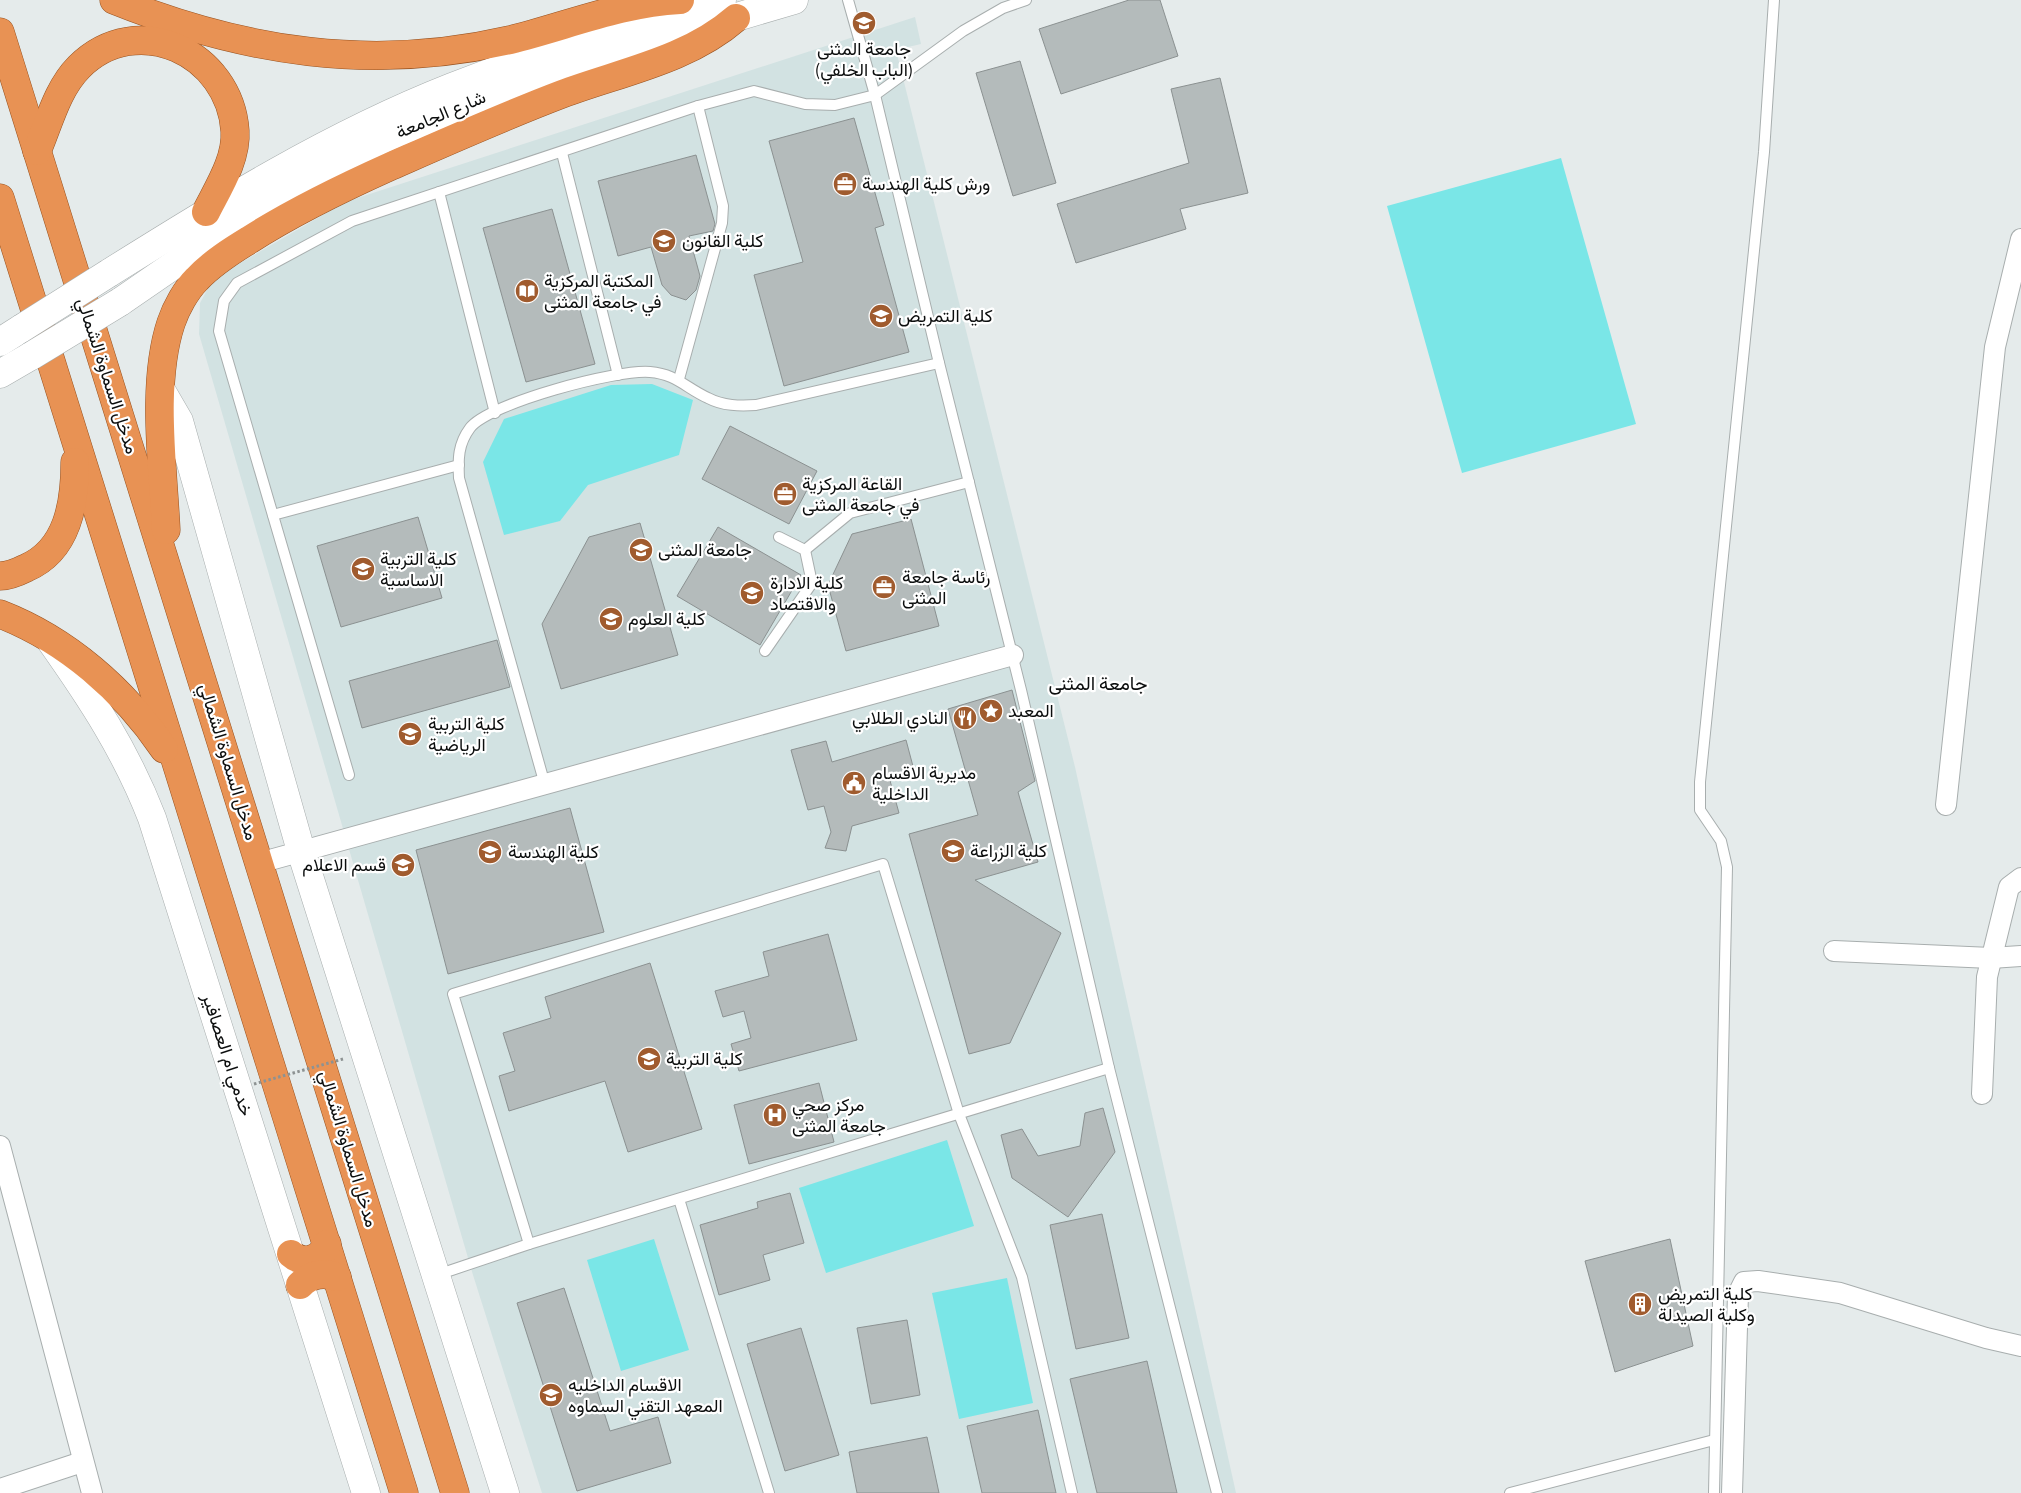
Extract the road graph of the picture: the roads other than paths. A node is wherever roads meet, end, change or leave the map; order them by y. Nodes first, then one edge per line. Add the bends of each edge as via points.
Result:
1 (114, 0) edge
2 (680, 0) edge
3 (794, 0) edge
4 (848, 0) edge
5 (1026, 0) edge
6 (1774, 0) edge
7 (729, 9) edge
8 (0, 32) edge
9 (874, 95) junction
10 (698, 106) junction
11 (37, 151) junction
12 (562, 153) junction
13 (439, 192) junction
14 (0, 198) edge
15 (206, 212) junction
16 (2021, 239) edge
17 (11, 335) edge
18 (939, 363) junction
19 (0, 374) edge
20 (618, 375) junction
21 (679, 379) junction
22 (161, 390) junction
23 (495, 413) junction
24 (75, 443) junction
25 (459, 465) junction
26 (969, 482) junction
27 (273, 515) junction
28 (779, 538) dead end
29 (805, 550) junction
30 (168, 569) junction
31 (0, 576) edge
32 (0, 614) edge
33 (47, 637) junction
34 (765, 651) dead end
35 (1013, 655) junction
36 (349, 775) dead end
37 (180, 776) junction
38 (544, 785) junction
39 (1946, 805) dead end
40 (301, 851) junction
41 (259, 862) junction
42 (2021, 878) edge
43 (1834, 951) dead end
44 (2021, 956) edge
45 (1991, 958) junction
46 (1109, 1068) junction
47 (1982, 1094) dead end
48 (959, 1114) junction
49 (0, 1146) edge
50 (680, 1198) junction
51 (327, 1244) junction
52 (529, 1244) junction
53 (298, 1269) junction
54 (436, 1275) junction
55 (337, 1277) junction
56 (2021, 1346) edge
57 (1714, 1440) junction
58 (82, 1462) junction
59 (0, 1489) edge
60 (92, 1493) edge
61 (366, 1493) edge
62 (404, 1493) edge
63 (455, 1493) edge
64 (505, 1493) edge
65 (769, 1493) edge
66 (1072, 1493) edge
67 (1217, 1493) edge
68 (1510, 1493) edge
69 (1714, 1493) edge
70 (1732, 1493) edge

1 - 2 highway via 167,21 238,40 355,56 403,55 477,46 511,40 632,6
3 - 7 main road, شارع الجامعة
4 - 9 lane
5 - 9 lane via 1003,8 963,30
6 - 57 lane via 1764,152 1700,782 1700,810 1721,841 1727,867
7 - 15 main road via 604,35 451,88 339,138
7 - 19 main road, شارع الجامعة, bridge via 487,95 382,140 278,194 120,302
7 - 22 highway via 720,32 701,43 554,98 326,195 237,248 196,279 171,322
8 - 11 highway, مدخل السماوة الشمالي
9 - 10 lane via 834,105 805,104 754,91
9 - 18 lane
10 - 12 lane
10 - 21 lane via 723,206 722,222
11 - 15 highway via 61,93 70,78 91,57 113,46 144,40 174,46 209,68 226,91 233,114 235,145
11 - 30 highway, مدخل السماوة الشمالي
12 - 13 lane
12 - 20 lane
13 - 23 lane
13 - 27 lane via 352,221 237,283 224,302 219,331
14 - 24 highway
15 - 17 main road, bridge
16 - 39 street via 1995,347
18 - 21 lane via 756,405 736,406 708,399
18 - 26 lane
20 - 21 lane via 649,372
20 - 23 lane via 565,386 508,405
22 - 30 highway
22 - 40 main road via 179,421
23 - 25 lane via 471,426 458,449
24 - 31 highway via 75,487 67,524 60,538 53,549 32,566
24 - 37 highway
25 - 27 lane
25 - 38 lane via 459,478
26 - 29 lane via 850,513
26 - 35 lane
27 - 36 lane
28 - 29 lane
29 - 34 lane via 812,583
30 - 41 highway, مدخل السماوة الشمالي
32 - 33 highway
33 - 37 highway via 100,675 118,693 152,732
33 - 53 main road, خدمي ام العصافير via 105,721 142,793
35 - 38 street
35 - 46 lane
37 - 51 highway
38 - 40 street
40 - 41 street
40 - 54 main road
41 - 63 highway, مدخل السماوة الشمالي
42 - 45 street via 2009,887
43 - 45 street
44 - 45 street
45 - 47 street via 1987,977
46 - 48 lane
46 - 67 lane
48 - 50 lane
48 - 52 lane via 883,864 854,872 453,994
48 - 66 lane via 1024,1284
49 - 58 street
50 - 52 lane
50 - 65 lane
51 - 53 highway via 318,1257
51 - 55 highway
52 - 54 lane
53 - 55 highway
53 - 61 main road, خدمي ام العصافير
54 - 64 main road
55 - 62 highway
56 - 70 street via 1840,1293 1744,1282 1738,1294
57 - 68 lane
57 - 69 lane
58 - 59 street
58 - 60 street

